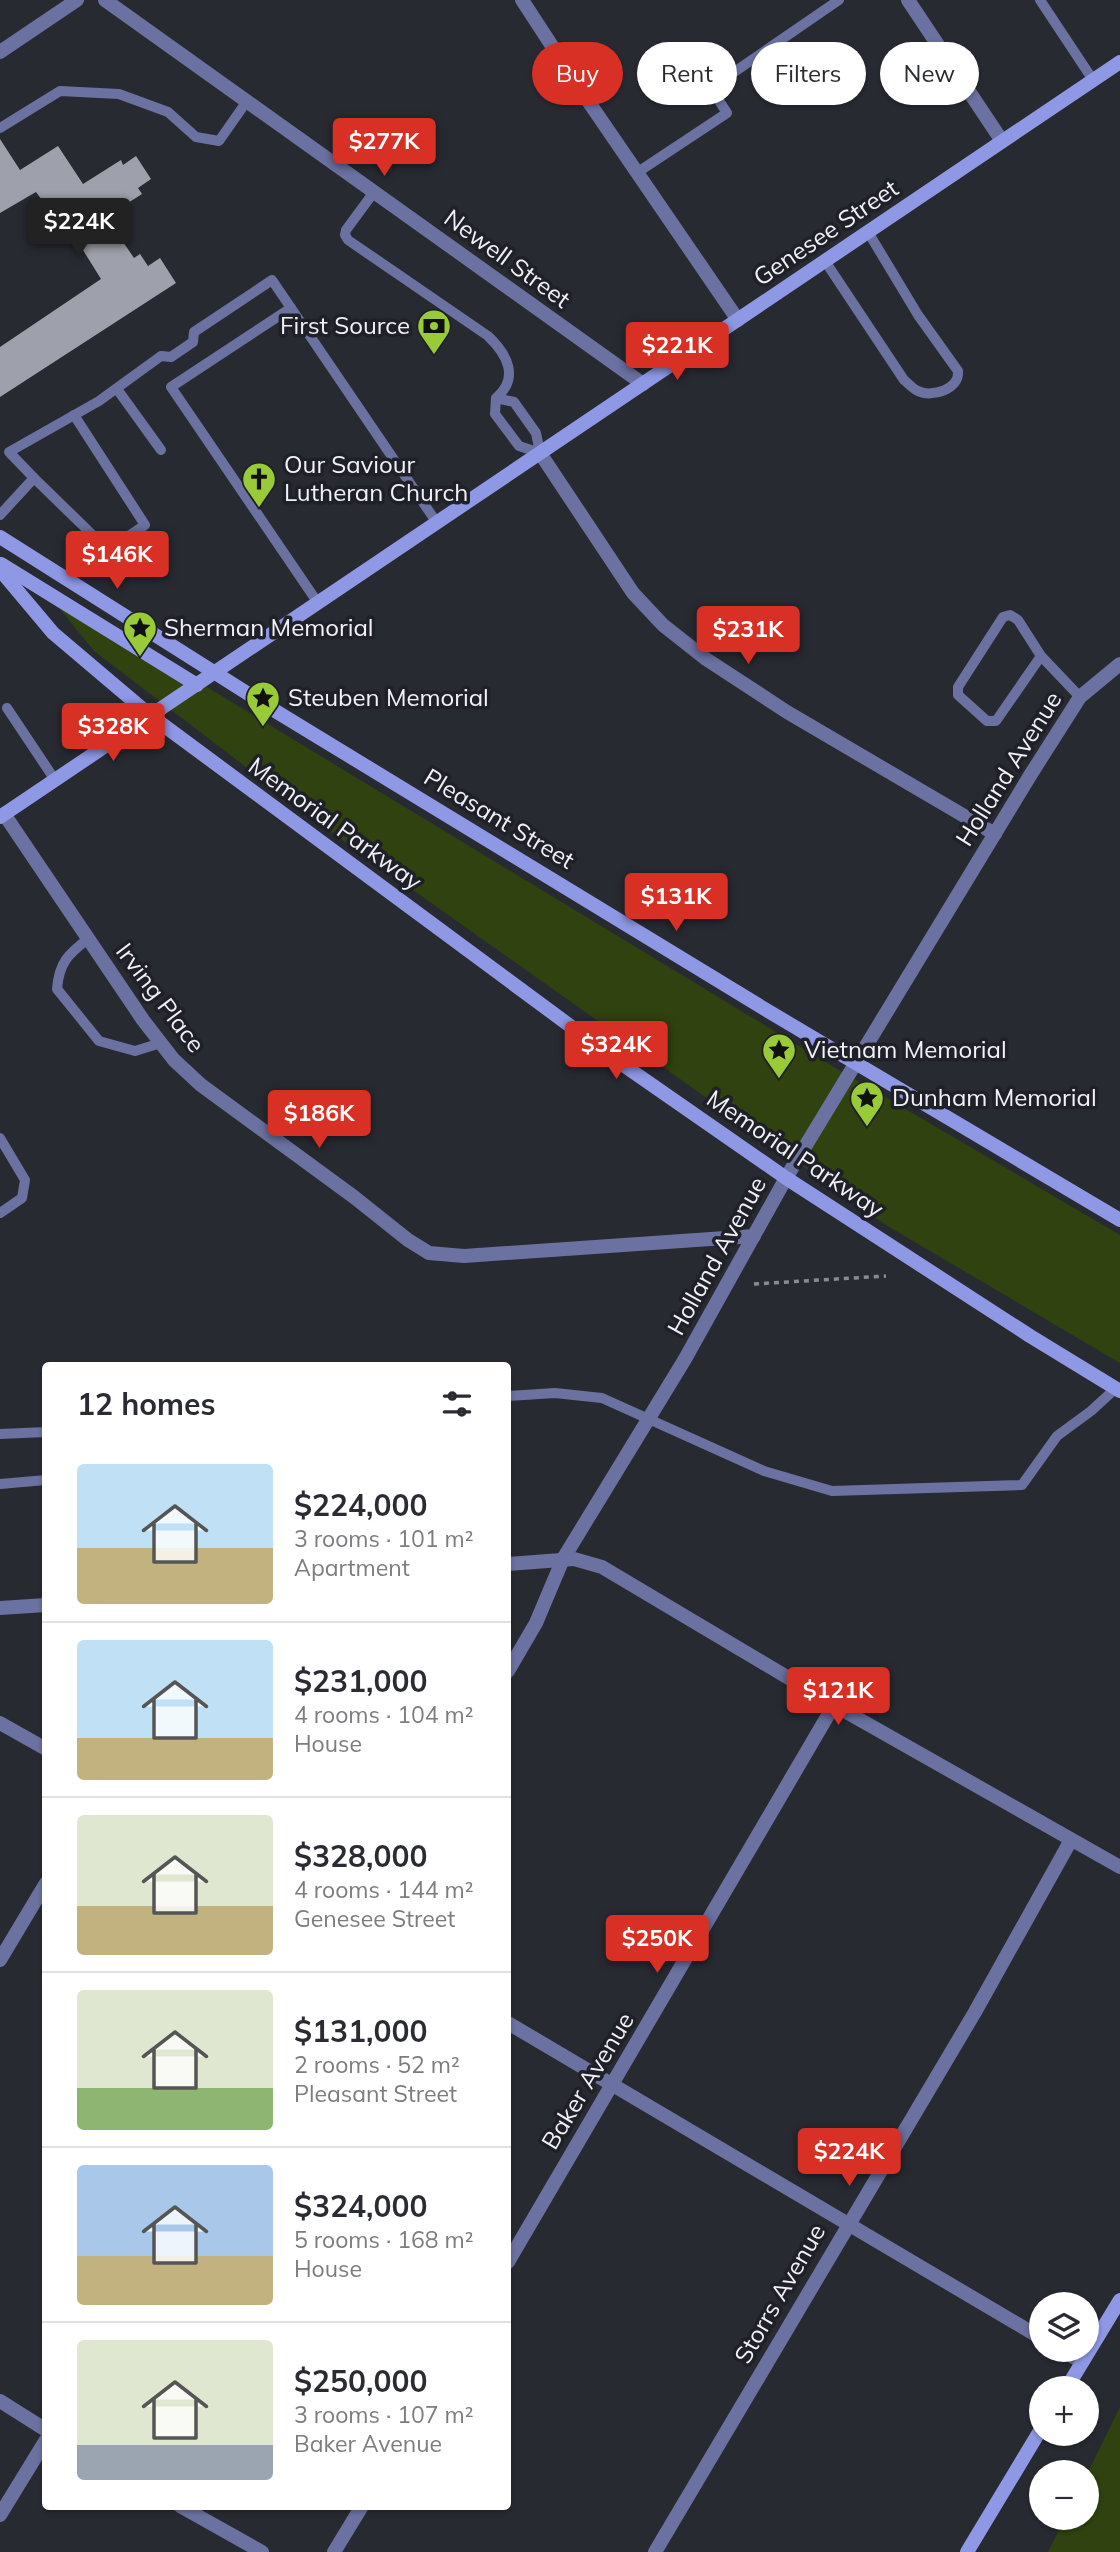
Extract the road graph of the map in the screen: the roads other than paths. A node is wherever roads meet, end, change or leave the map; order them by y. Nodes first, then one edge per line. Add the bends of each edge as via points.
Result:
1 (77, 0) edge
2 (105, 0) edge
3 (522, 0) edge
4 (839, 0) edge
5 (908, 0) edge
6 (1040, 0) edge
7 (3, 45) edge
8 (1120, 62) edge
9 (1093, 80) junction
10 (247, 101) junction
11 (0, 128) edge
12 (1002, 141) junction
13 (638, 172) junction
14 (374, 192) junction
15 (868, 232) junction
16 (825, 261) junction
17 (291, 308) junction
18 (738, 320) junction
19 (643, 384) junction
20 (117, 388) junction
21 (496, 398) junction
22 (74, 415) junction
23 (161, 450) dead end
24 (540, 453) junction
25 (34, 478) junction
26 (0, 515) edge
27 (437, 523) junction
28 (0, 537) edge
29 (0, 563) edge
30 (0, 570) edge
31 (318, 603) junction
32 (1041, 656) junction
33 (1120, 664) edge
34 (215, 673) junction
35 (197, 685) junction
36 (1080, 697) junction
37 (7, 708) dead end
38 (151, 716) junction
39 (55, 780) junction
40 (2, 816) edge
41 (995, 834) junction
42 (88, 939) junction
43 (161, 1043) junction
44 (857, 1062) junction
45 (0, 1138) edge
46 (786, 1178) junction
47 (0, 1213) edge
48 (1120, 1220) edge
49 (754, 1236) junction
50 (1118, 1390) edge
51 (511, 1396) edge
52 (648, 1420) junction
53 (42, 1432) edge
54 (0, 1434) edge
55 (42, 1480) edge
56 (0, 1484) edge
57 (563, 1559) junction
58 (511, 1564) edge
59 (42, 1605) edge
60 (0, 1608) edge
61 (511, 1666) edge
62 (834, 1705) junction
63 (0, 1723) edge
64 (42, 1746) edge
65 (1071, 1840) junction
66 (1120, 1867) edge
67 (42, 1890) edge
68 (0, 1960) edge
69 (511, 2025) edge
70 (612, 2086) junction
71 (848, 2223) junction
72 (511, 2257) edge
73 (1120, 2300) edge
74 (1029, 2331) edge
75 (1099, 2334) edge
76 (1082, 2362) edge
77 (1074, 2376) edge
78 (0, 2401) edge
79 (42, 2427) edge
80 (1031, 2446) edge
81 (42, 2447) edge
82 (187, 2510) edge
83 (360, 2510) edge
84 (0, 2515) edge
85 (262, 2552) edge
86 (334, 2552) edge
87 (655, 2552) edge
88 (967, 2552) edge

1 - 7 street
2 - 10 street, Newell Street
3 - 13 street
4 - 13 lane via 711,88 727,113
5 - 12 street
6 - 9 lane
8 - 9 street, Genesee Street
9 - 12 street, Genesee Street
10 - 11 lane via 219,141 196,137 168,112 119,94 60,91
10 - 14 street, Newell Street
12 - 15 street, Genesee Street
13 - 18 street
14 - 19 street, Newell Street
14 - 21 lane via 345,235 502,349 509,377
15 - 16 street, Genesee Street
15 - 16 lane via 958,371 954,384 930,394 917,391 904,380
16 - 18 street, Genesee Street
17 - 20 lane via 272,280 194,332 193,342 171,357 161,356
17 - 27 lane
17 - 31 lane via 171,387
18 - 19 street, Genesee Street
19 - 24 street, Genesee Street
20 - 22 lane
20 - 23 lane
21 - 24 lane via 514,402 536,433
21 - 24 lane via 495,414 519,446
22 - 25 lane via 9,452
22 - 25 lane via 145,525 108,550
24 - 27 street, Genesee Street
24 - 41 street via 633,593 663,625 787,712
25 - 26 lane
27 - 31 street, Genesee Street
28 - 34 street, Pleasant Street
29 - 35 street
30 - 38 street, Memorial Parkway via 53,633
31 - 34 street, Genesee Street
32 - 32 lane via 1018,620 1003,617 958,687 958,695 987,721 996,721
32 - 36 lane
33 - 36 street, Holland Avenue
34 - 35 street, Genesee Street
34 - 44 street, Pleasant Street
35 - 38 street, Genesee Street
36 - 41 street, Holland Avenue
37 - 39 lane
38 - 39 street, Genesee Street
38 - 46 street, Memorial Parkway via 619,1062
39 - 40 street, Genesee Street
40 - 42 street, Irving Place
41 - 44 street, Holland Avenue
42 - 43 street, Irving Place
42 - 43 lane via 71,951 59,971 57,989 99,1041 135,1051
43 - 49 street, Irving Place via 201,1085 429,1253 464,1256
44 - 46 street, Holland Avenue
44 - 48 street, Pleasant Street
45 - 47 lane via 25,1180 22,1198
46 - 49 street, Holland Avenue
46 - 50 street, Memorial Parkway
49 - 52 street, Holland Avenue
50 - 52 lane via 1057,1436 1022,1485 832,1491 764,1471
51 - 52 lane via 602,1398
52 - 57 street, Holland Avenue
53 - 54 lane
55 - 56 lane
57 - 58 street
57 - 61 street, Holland Avenue via 536,1623
57 - 62 street via 602,1567
59 - 60 street
62 - 65 street
62 - 70 street, Baker Avenue
63 - 64 street
65 - 66 street
65 - 71 street, Storrs Avenue via 975,2012
67 - 68 street
69 - 70 street
70 - 71 street
70 - 72 street, Baker Avenue
71 - 74 street
71 - 87 street, Storrs Avenue
73 - 75 street
76 - 77 street
78 - 79 street
80 - 88 street
81 - 84 street
82 - 85 street
83 - 86 street

